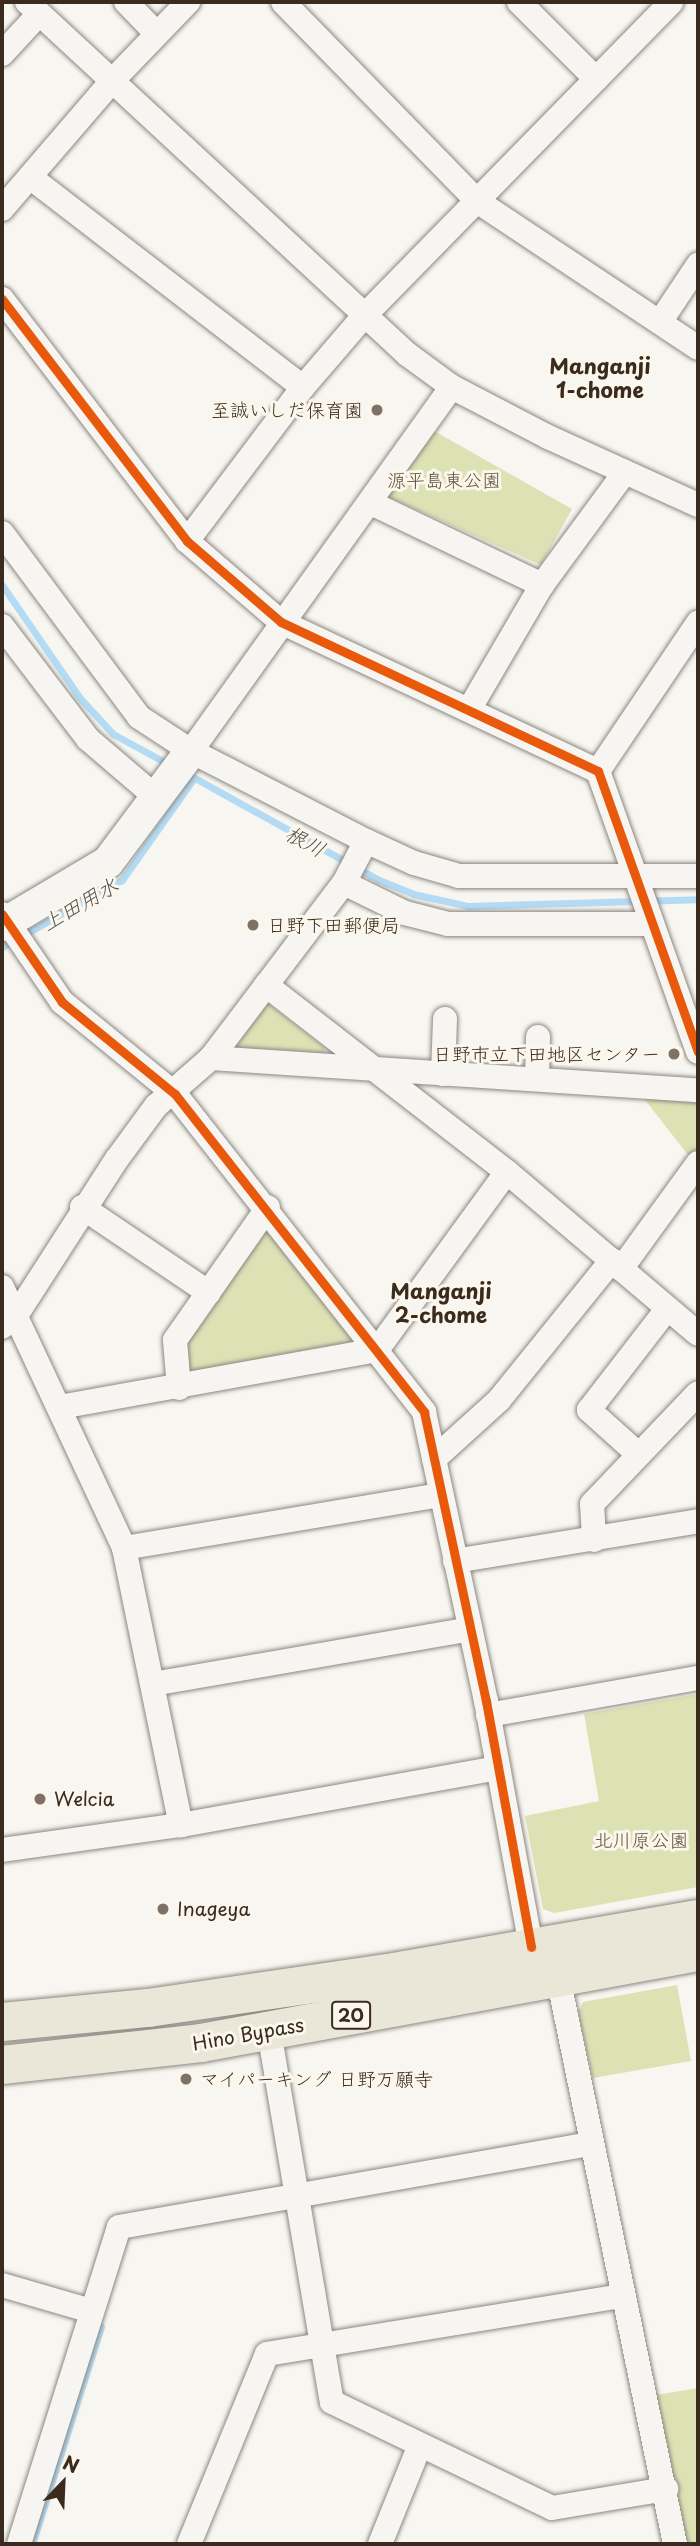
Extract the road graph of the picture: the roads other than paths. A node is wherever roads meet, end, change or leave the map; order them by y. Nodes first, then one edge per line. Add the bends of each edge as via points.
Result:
1 (126, 2) edge
2 (188, 2) edge
3 (283, 2) edge
4 (519, 2) edge
5 (671, 2) edge
6 (33, 8) edge
7 (156, 33) junction
8 (2, 54) edge
9 (596, 79) junction
10 (112, 81) junction
11 (30, 177) junction
12 (477, 201) junction
13 (3, 206) edge
14 (698, 265) edge
15 (2, 299) edge
16 (364, 316) junction
17 (660, 322) junction
18 (698, 348) edge
19 (303, 387) junction
20 (452, 387) junction
21 (625, 472) junction
22 (371, 503) junction
23 (698, 505) edge
24 (2, 533) edge
25 (187, 541) junction
26 (542, 584) junction
27 (281, 622) junction
28 (698, 623) edge
29 (2, 626) edge
30 (470, 708) junction
31 (191, 751) junction
32 (598, 771) junction
33 (156, 797) junction
34 (366, 841) junction
35 (698, 876) edge
36 (638, 882) junction
37 (344, 883) junction
38 (651, 919) junction
39 (9, 926) edge
40 (266, 985) junction
41 (690, 1007) edge
42 (445, 1019) dead end
43 (538, 1037) dead end
44 (698, 1052) edge
45 (211, 1058) junction
46 (378, 1071) junction
47 (443, 1074) junction
48 (537, 1079) junction
49 (698, 1090) edge
50 (175, 1094) junction
51 (698, 1163) edge
52 (507, 1172) junction
53 (82, 1207) junction
54 (268, 1207) junction
55 (616, 1264) junction
56 (2, 1287) edge
57 (209, 1293) junction
58 (667, 1309) junction
59 (9, 1320) edge
60 (698, 1334) edge
61 (377, 1350) junction
62 (179, 1388) junction
63 (698, 1393) edge
64 (60, 1407) junction
65 (638, 1454) junction
66 (434, 1459) junction
67 (440, 1495) junction
68 (698, 1521) edge
69 (594, 1540) junction
70 (124, 1548) junction
71 (455, 1561) junction
72 (470, 1629) junction
73 (698, 1678) edge
74 (153, 1684) junction
75 (488, 1715) junction
76 (498, 1768) junction
77 (181, 1825) junction
78 (2, 1850) edge
79 (698, 1919) edge
80 (531, 1947) junction
81 (698, 1952) edge
82 (558, 1977) junction
83 (2, 2022) edge
84 (269, 2031) junction
85 (2, 2065) edge
86 (591, 2144) junction
87 (299, 2194) junction
88 (2, 2285) edge
89 (623, 2296) junction
90 (91, 2311) junction
91 (323, 2346) junction
92 (420, 2445) junction
93 (666, 2489) junction
94 (19, 2544) edge
95 (189, 2544) edge
96 (380, 2544) edge
97 (675, 2544) edge

1 - 7 street
2 - 7 street
3 - 12 street
4 - 9 street
5 - 9 street
6 - 8 street
6 - 10 street
7 - 10 street
9 - 12 street
10 - 11 street
10 - 16 street
11 - 13 street
11 - 19 street
12 - 16 street
12 - 17 street
14 - 17 street
15 - 25 street
16 - 19 street
16 - 20 street
17 - 18 street
19 - 25 street
20 - 21 street
20 - 22 street
21 - 23 street
21 - 26 street
22 - 26 street
22 - 27 street
24 - 31 street via 139,717
25 - 27 street
26 - 30 street
27 - 30 street
27 - 31 street
28 - 32 street
29 - 33 street via 88,739
30 - 32 street
31 - 33 street
31 - 34 street
32 - 36 street
33 - 39 street via 108,862
34 - 36 street via 414,863 459,876
34 - 37 street
35 - 36 street
36 - 38 street
37 - 38 street via 405,913 447,924
37 - 40 street
38 - 41 street
39 - 50 street via 62,1002
40 - 45 street
40 - 46 street
41 - 44 street
42 - 47 street
43 - 48 street
45 - 46 street
45 - 50 street
46 - 47 street
46 - 52 street
47 - 48 street
48 - 49 street
50 - 53 street via 156,1106
50 - 54 street via 244,1187
51 - 55 street
52 - 55 street
52 - 61 street
53 - 57 street
53 - 59 street
54 - 57 street
54 - 61 street
55 - 58 street
55 - 66 street via 499,1400
56 - 59 street
57 - 62 street via 175,1340
58 - 60 street
58 - 65 street via 589,1410
59 - 64 street
61 - 62 street
61 - 66 street via 424,1412
62 - 64 street
63 - 65 street
64 - 70 street
65 - 69 street via 592,1504
66 - 67 street
67 - 70 street
67 - 71 street
68 - 69 street
69 - 71 street
70 - 74 street
71 - 72 street
72 - 74 street
72 - 75 street
73 - 75 street
74 - 77 street
75 - 76 street
76 - 77 street
76 - 80 street
77 - 78 street
79 - 80 highway, Hino Bypass / 20
80 - 83 highway, Hino Bypass / 20 via 148,2008
81 - 82 highway, Hino Bypass / 20
82 - 84 highway, Hino Bypass / 20
82 - 86 street
84 - 85 highway, Hino Bypass / 20 via 96,2057
84 - 87 street
86 - 87 street
86 - 89 street
87 - 90 street via 119,2227
87 - 91 street
88 - 90 street
89 - 91 street
89 - 93 street
90 - 94 street
91 - 92 street via 332,2402
91 - 95 street via 267,2354
92 - 93 street via 552,2508
92 - 96 street
93 - 97 street

